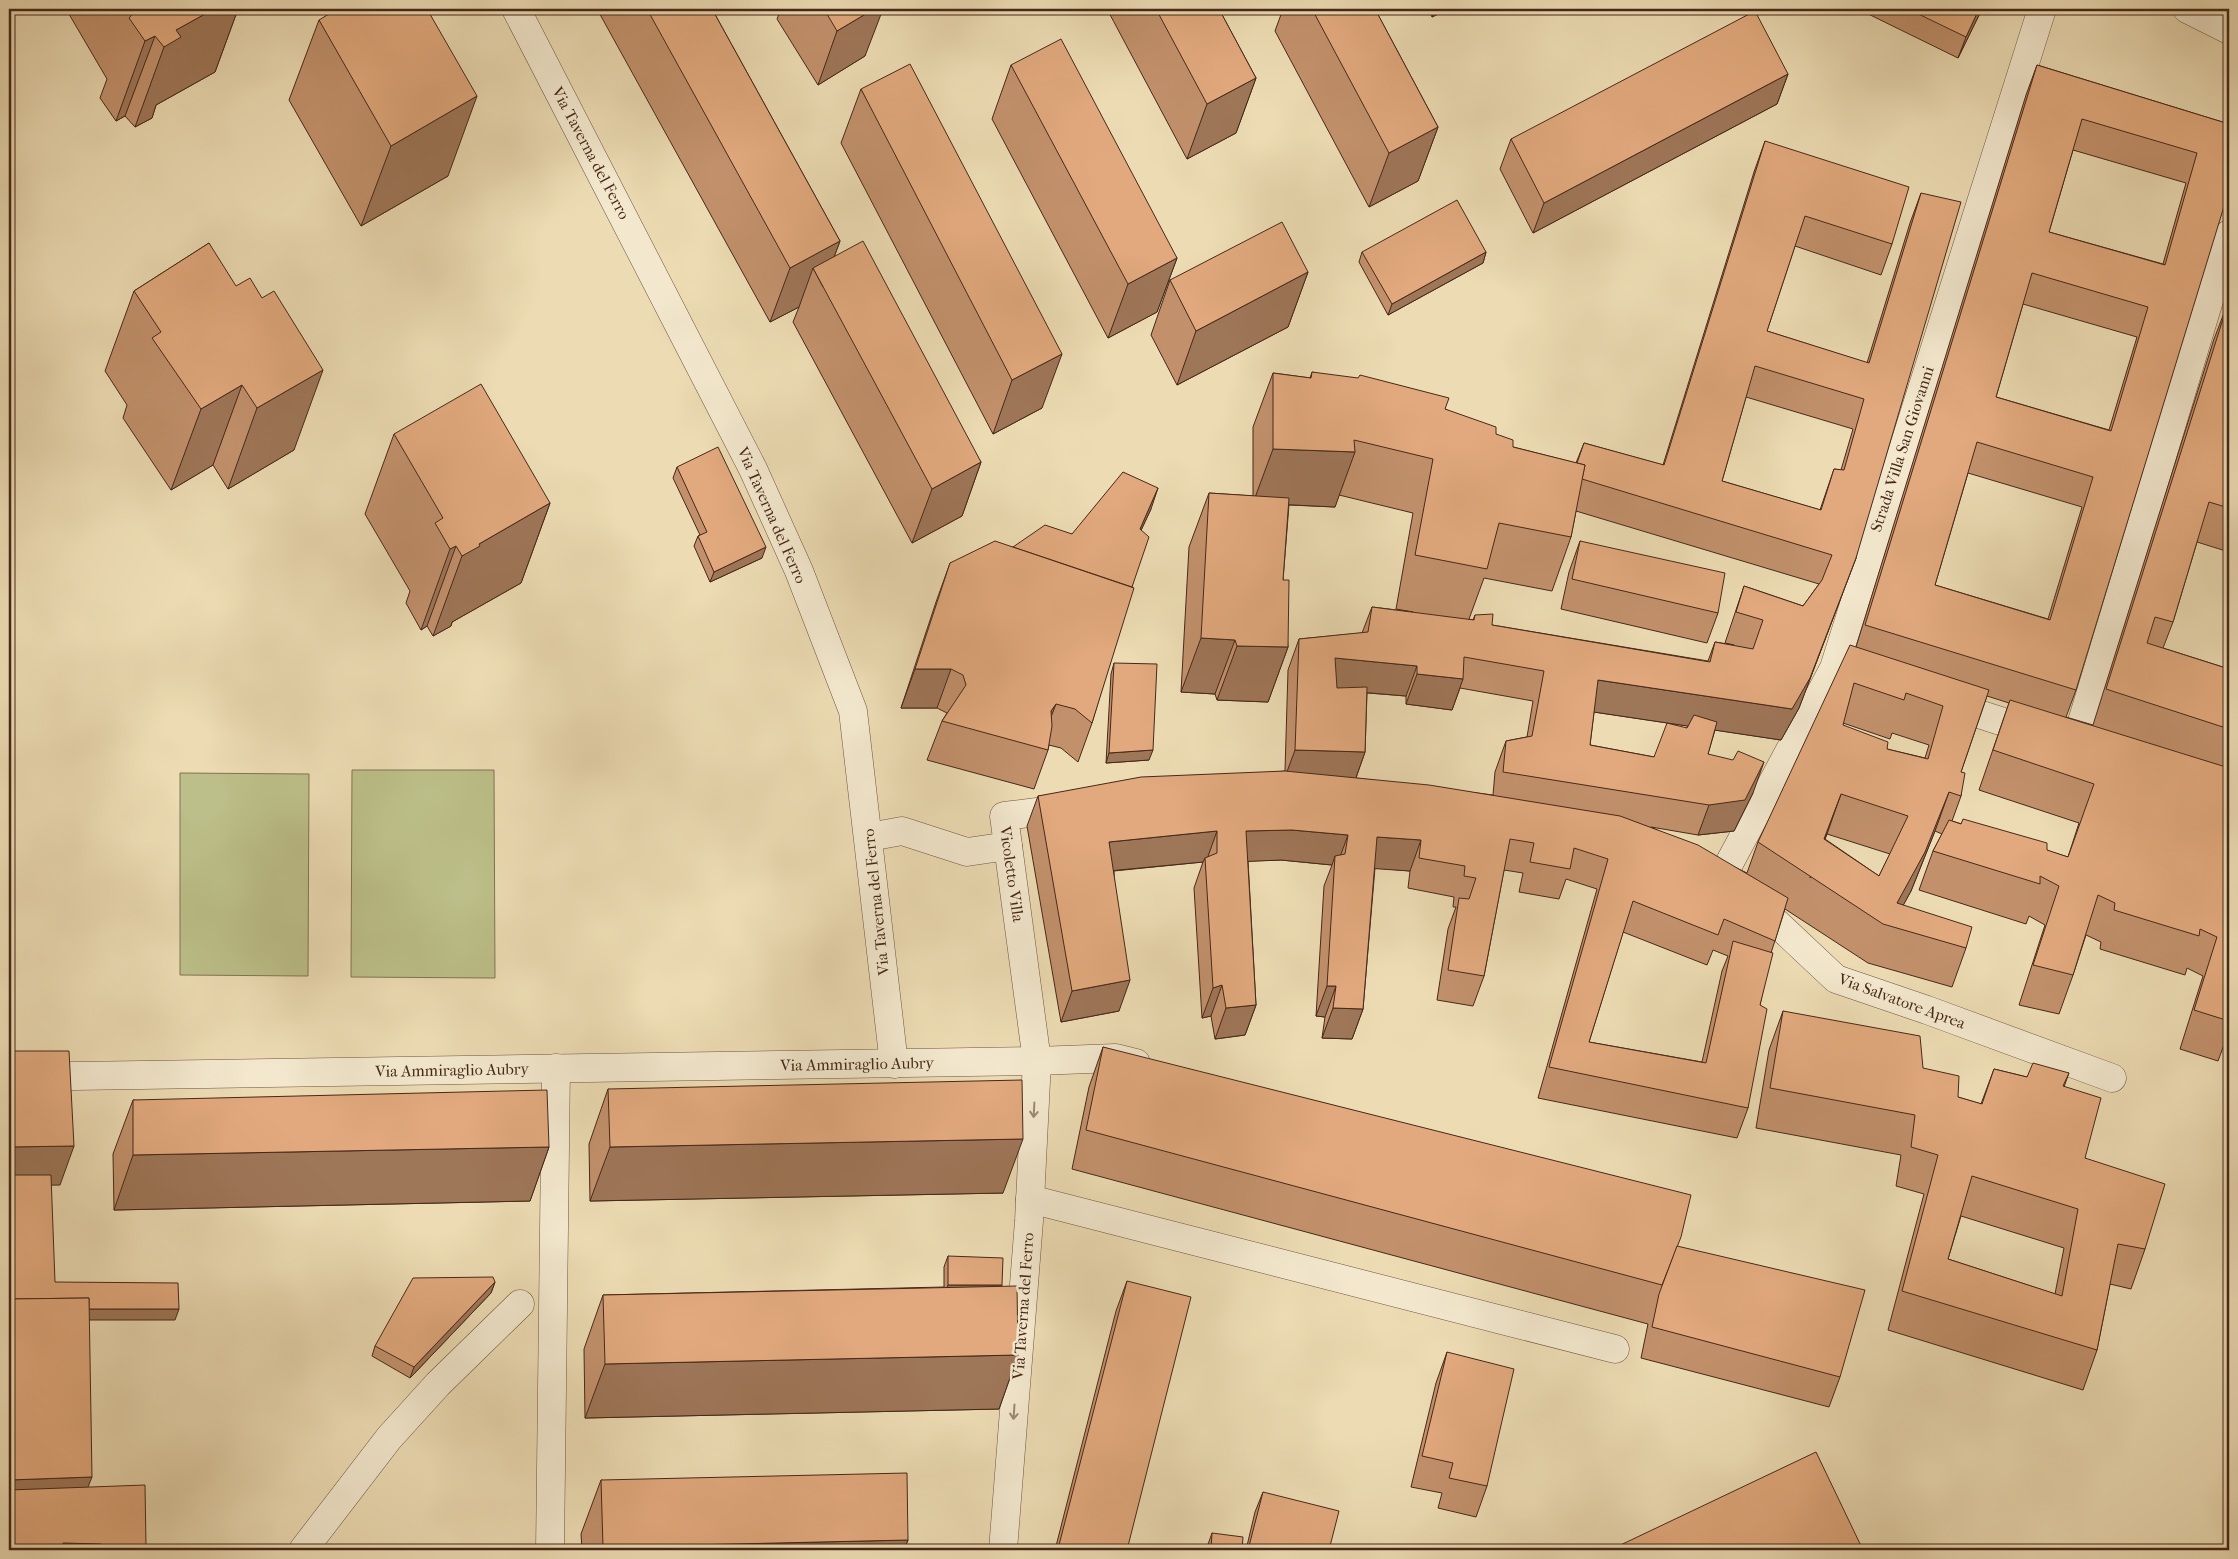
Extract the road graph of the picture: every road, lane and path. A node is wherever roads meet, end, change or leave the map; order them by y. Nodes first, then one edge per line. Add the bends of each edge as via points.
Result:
1 (516, 9) edge
2 (2042, 9) edge
3 (2187, 9) edge
4 (2229, 30) edge
5 (2229, 234) edge
6 (2220, 299) edge
7 (1834, 668) junction
8 (1862, 677) edge
9 (1917, 694) edge
10 (2075, 745) junction
11 (2102, 753) edge
12 (1092, 806) edge
13 (869, 837) junction
14 (1008, 846) junction
15 (1697, 865) edge
16 (1724, 873) junction
17 (1037, 1061) junction
18 (894, 1064) junction
19 (556, 1068) junction
20 (1164, 1070) edge
21 (9, 1077) edge
22 (2112, 1078) dead end
23 (1030, 1199) junction
24 (520, 1304) dead end
25 (1615, 1350) dead end
26 (303, 1550) edge
27 (550, 1550) edge
28 (1004, 1550) edge

1 - 13 street, Via Taverna del Ferro via 753,469 799,571 853,712
2 - 7 street, Strada Villa San Giovanni
3 - 4 street
5 - 6 street
6 - 10 street
7 - 8 street
7 - 16 street, Strada Villa San Giovanni
9 - 10 street
10 - 11 street
12 - 14 street, Vicoletto Villa via 1004,816
13 - 14 street via 902,831 967,852
13 - 18 street, Via Taverna del Ferro
14 - 17 street, Vicoletto Villa
15 - 16 street
16 - 22 street, Via Salvatore Aprea via 1836,979
17 - 18 street, Via Ammiraglio Aubry
17 - 20 street, Via Ammiraglio Aubry via 1116,1058
17 -> 23 street, Via Taverna del Ferro
18 - 19 street, Via Ammiraglio Aubry
19 - 21 street, Via Ammiraglio Aubry
19 - 27 street
23 - 25 street
23 -> 28 street, Via Taverna del Ferro
24 - 26 street via 438,1384 389,1438

